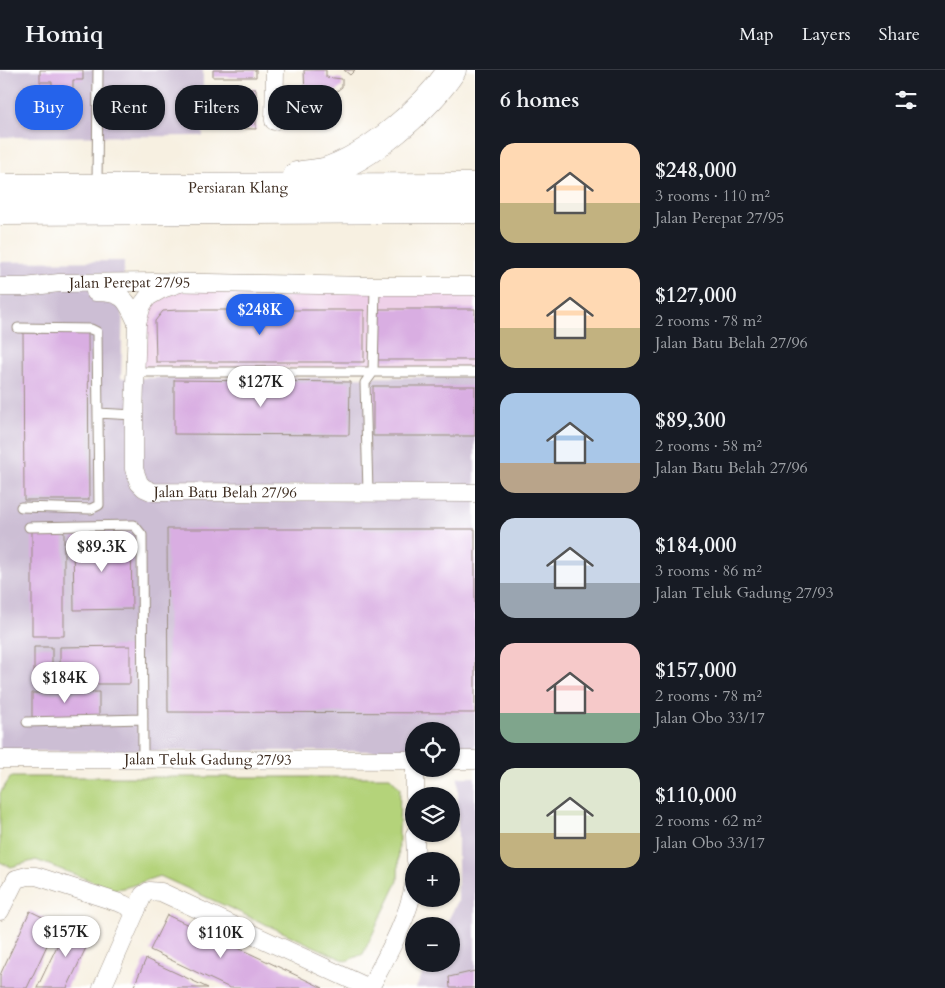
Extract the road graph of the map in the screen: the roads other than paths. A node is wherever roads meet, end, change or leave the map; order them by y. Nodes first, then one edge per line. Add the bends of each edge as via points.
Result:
1 (98, 70) edge
2 (275, 70) edge
3 (452, 70) edge
4 (275, 85) edge
5 (475, 187) edge
6 (0, 188) edge
7 (97, 188) junction
8 (229, 188) junction
9 (475, 210) edge
10 (0, 211) edge
11 (180, 283) junction
12 (375, 286) junction
13 (475, 286) edge
14 (0, 287) edge
15 (25, 287) junction
16 (137, 323) junction
17 (18, 328) dead end
18 (135, 372) junction
19 (373, 372) junction
20 (475, 372) edge
21 (98, 413) junction
22 (134, 415) junction
23 (368, 492) junction
24 (475, 493) edge
25 (21, 506) dead end
26 (29, 527) dead end
27 (143, 719) junction
28 (27, 722) dead end
29 (143, 759) junction
30 (0, 760) edge
31 (405, 760) edge
32 (460, 760) edge
33 (475, 760) edge
34 (140, 903) junction
35 (408, 907) edge
36 (0, 911) edge
37 (102, 988) edge
38 (370, 988) edge

1 - 7 lane
2 - 4 street
3 - 8 main road via 420,108 352,160 322,172
5 - 8 main road, Persiaran Klang
6 - 7 main road, Persiaran Klang
7 - 8 main road, Persiaran Klang
9 - 10 main road, Persiaran Klang
11 - 12 street, Jalan Perepat 27/95
11 - 15 street, Jalan Perepat 27/95 via 59,283
11 - 16 street via 148,297 142,304
12 - 13 street, Jalan Perepat 27/95
12 - 19 lane
14 - 15 street, Jalan Perepat 27/95
15 - 16 street, Jalan Perepat 27/95 via 57,294 108,292 122,296
16 - 18 street, Jalan Batu Belah 27/96
17 - 21 lane via 91,329 97,332
18 - 19 lane
18 - 22 street, Jalan Batu Belah 27/96
19 - 20 lane
19 - 23 lane via 365,383
21 - 22 lane
21 - 25 lane via 99,505 91,509
22 - 23 street, Jalan Batu Belah 27/96 via 134,468 139,483 153,492
23 - 24 street, Jalan Batu Belah 27/96
26 - 27 lane via 134,525 142,535
27 - 28 lane
27 - 29 lane
29 - 30 street, Jalan Teluk Gadung 27/93
29 - 31 street, Jalan Teluk Gadung 27/93
32 - 33 street
34 - 36 street via 123,904 36,876 27,876 16,880
34 - 37 street
34 - 38 street via 149,891 161,892
35 - 38 street

